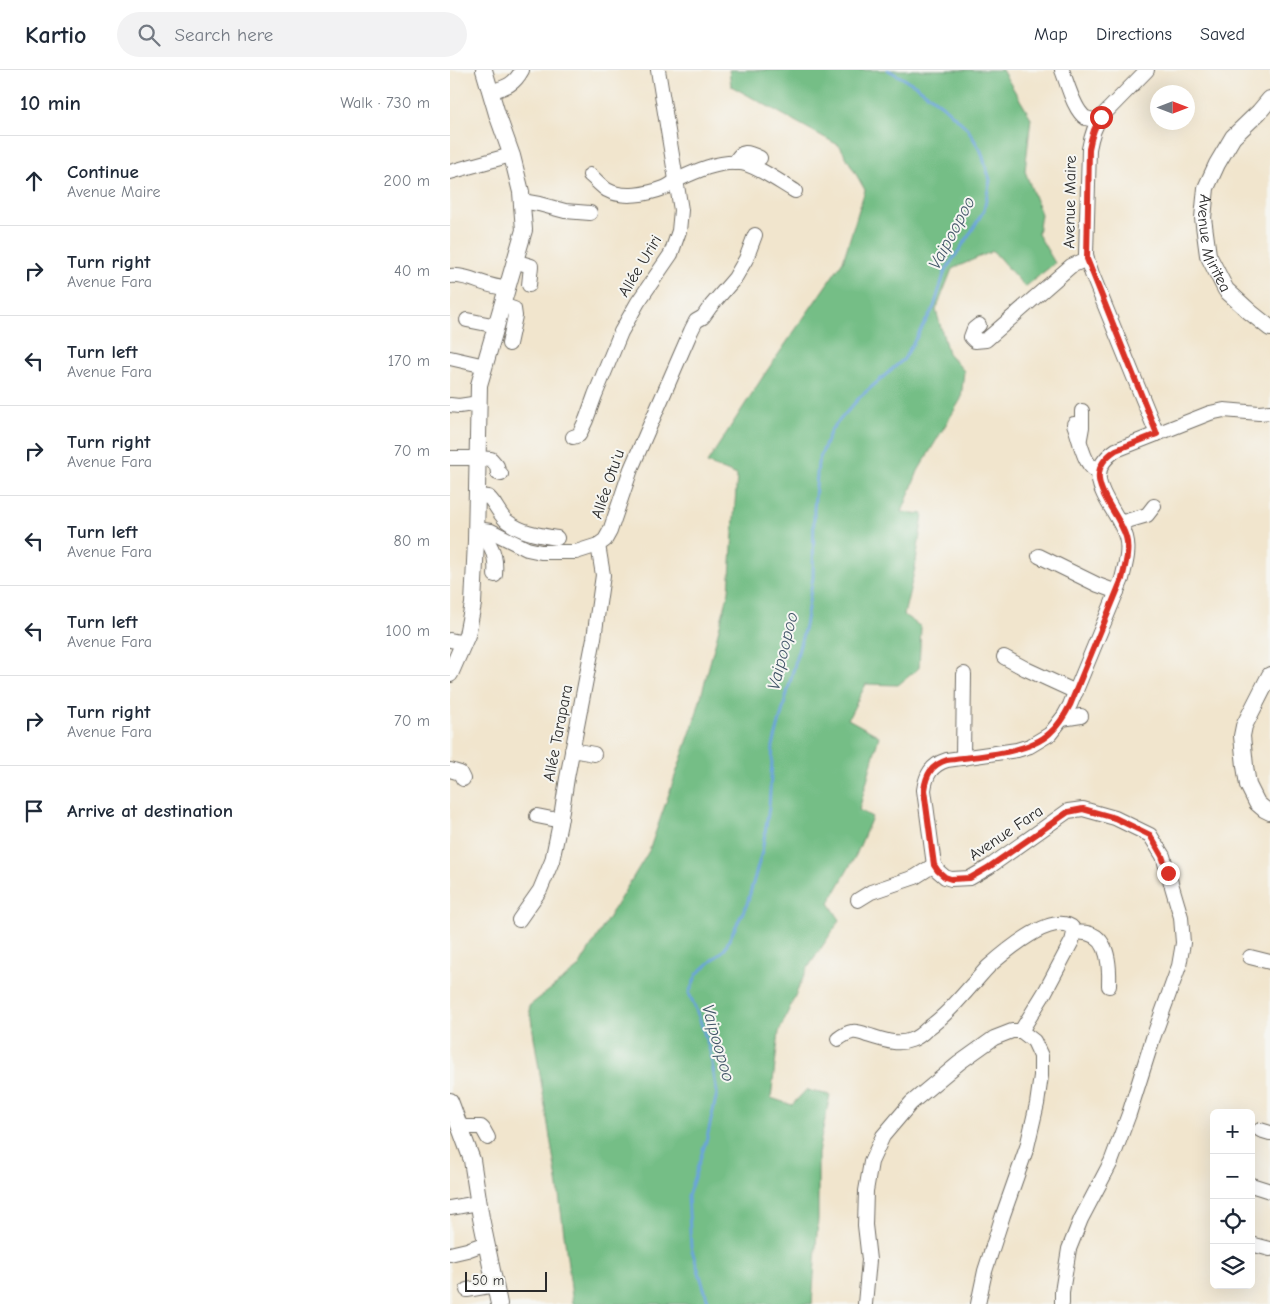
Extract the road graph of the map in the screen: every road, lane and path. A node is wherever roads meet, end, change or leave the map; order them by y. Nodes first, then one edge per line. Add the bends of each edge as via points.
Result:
1 (484, 70) edge
2 (522, 70) edge
3 (658, 70) edge
4 (1062, 70) edge
5 (1147, 70) edge
6 (490, 92) junction
7 (1270, 99) edge
8 (1098, 121) junction
9 (511, 154) junction
10 (760, 158) dead end
11 (735, 163) junction
12 (450, 172) edge
13 (590, 175) dead end
14 (676, 181) junction
15 (795, 191) dead end
16 (522, 201) junction
17 (590, 213) dead end
18 (755, 234) dead end
19 (1087, 259) junction
20 (514, 261) junction
21 (450, 276) edge
22 (528, 285) dead end
23 (507, 288) junction
24 (502, 304) junction
25 (467, 320) dead end
26 (979, 325) dead end
27 (497, 326) junction
28 (1270, 328) edge
29 (509, 344) dead end
30 (450, 358) edge
31 (484, 366) junction
32 (478, 403) junction
33 (450, 405) edge
34 (1082, 411) dead end
35 (1270, 412) edge
36 (1074, 424) dead end
37 (1157, 434) junction
38 (573, 437) dead end
39 (1080, 439) junction
40 (450, 458) edge
41 (477, 458) junction
42 (1098, 473) junction
43 (501, 474) dead end
44 (476, 496) junction
45 (1153, 512) dead end
46 (1120, 523) junction
47 (478, 529) junction
48 (557, 538) dead end
49 (598, 545) junction
50 (1039, 556) dead end
51 (495, 575) dead end
52 (1117, 592) junction
53 (457, 642) edge
54 (1004, 657) dead end
55 (450, 674) edge
56 (964, 674) dead end
57 (1270, 675) edge
58 (1076, 692) junction
59 (1081, 716) dead end
60 (1062, 719) junction
61 (572, 750) junction
62 (594, 754) dead end
63 (962, 758) junction
64 (450, 770) edge
65 (463, 779) dead end
66 (1270, 812) edge
67 (537, 816) dead end
68 (561, 818) junction
69 (934, 865) junction
70 (858, 900) dead end
71 (519, 920) dead end
72 (1074, 933) junction
73 (1250, 957) dead end
74 (1270, 962) edge
75 (1109, 986) dead end
76 (1021, 1032) junction
77 (838, 1039) dead end
78 (450, 1101) edge
79 (459, 1127) junction
80 (488, 1138) dead end
81 (1255, 1186) edge
82 (1270, 1191) edge
83 (478, 1203) junction
84 (450, 1208) edge
85 (486, 1243) junction
86 (1255, 1245) edge
87 (1270, 1249) edge
88 (450, 1254) edge
89 (495, 1285) junction
90 (467, 1290) dead end
91 (499, 1304) edge
92 (865, 1304) edge
93 (978, 1304) edge
94 (1062, 1304) edge

1 - 6 main road
2 - 6 street via 512,84
3 - 14 street, Allée Uriri
4 - 8 street via 1079,111 1086,118
5 - 8 street, Avenue Maire
6 - 9 main road
7 - 28 main road, Avenue Miritea via 1233,137 1217,164 1206,188 1203,218 1208,255 1226,290
8 - 19 street, Avenue Maire via 1089,149
9 - 12 street
9 - 16 main road
10 - 11 street via 742,154
11 - 14 street via 708,167
11 - 15 street via 746,164
13 - 14 street via 608,190 635,195 665,188
14 - 38 street, Allée Uriri via 682,210 671,254 621,332 580,435
16 - 17 street
16 - 20 main road via 524,230
18 - 49 street, Allée Otu'u via 735,278 696,321 631,469 610,531
19 - 26 street via 1071,266 986,340 975,341 971,337
19 - 37 street, Avenue Maire
20 - 22 street via 531,266
20 - 23 main road
21 - 23 street
23 - 24 main road
24 - 27 main road
24 - 29 street via 514,310
25 - 27 street
27 - 31 main road
30 - 31 street
31 - 32 main road
32 - 33 street
32 - 41 main road
34 - 39 street
35 - 37 street via 1224,410
36 - 39 street
37 - 42 street via 1116,450 1105,459
39 - 42 street via 1088,464
40 - 41 street
41 - 43 street via 491,459
41 - 44 main road
42 - 46 street via 1102,491
44 - 47 main road
44 - 48 street via 491,500 506,521 517,528
45 - 46 street
46 - 52 street via 1127,548
47 - 49 street via 491,530 527,549 541,552 576,552
47 - 51 street via 495,556
47 - 53 main road via 473,604 467,635
49 - 61 street, Allée Tarapara via 602,584
50 - 52 street
52 - 58 street via 1111,621
53 - 55 main road
54 - 58 street
56 - 63 street
57 - 66 main road via 1242,736 1248,785 1258,803
58 - 60 street
59 - 60 street
60 - 63 street via 1050,734 1030,746
61 - 62 street
61 - 68 street, Allée Tarapara
63 - 69 street via 940,762 929,772 926,780 924,790
64 - 65 street via 460,773
67 - 68 street
68 - 71 street, Allée Tarapara via 552,861 540,890
69 - 70 street via 915,877 871,892
69 - 94 street, Avenue Fara via 945,877 970,878 1068,812 1083,809 1115,818 1150,835 1162,856 1181,917 1183,943 1179,966 1111,1162 1069,1249
72 - 75 street via 1087,933 1103,946 1108,954
72 - 76 street
72 - 77 street via 1071,926 1058,924 1034,932 988,967 953,1007 912,1040 888,1042 856,1032
73 - 74 street
76 - 92 street via 1012,1031 994,1038 959,1063 911,1103 883,1136 872,1162 866,1191 869,1260
76 - 93 street via 1034,1041 1041,1056 1037,1104 1027,1147 1002,1215
78 - 79 main road
79 - 80 street via 480,1127
79 - 83 main road via 472,1160
81 - 82 street
83 - 84 street
83 - 85 main road
85 - 88 street
85 - 89 main road
86 - 87 street
89 - 90 street
89 - 91 main road

